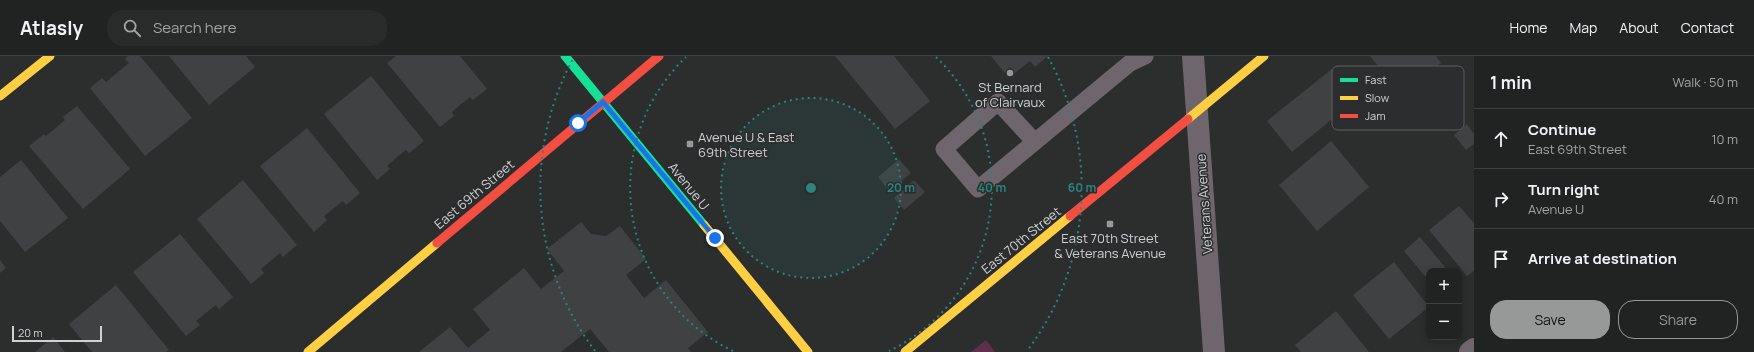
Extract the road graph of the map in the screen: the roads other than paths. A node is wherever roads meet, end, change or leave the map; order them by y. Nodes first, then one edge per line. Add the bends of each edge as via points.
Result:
1 (50, 56) edge
2 (565, 56) edge
3 (659, 56) edge
4 (1144, 56) edge
5 (1193, 56) edge
6 (1264, 56) edge
7 (0, 96) edge
8 (603, 102) junction
9 (1197, 111) junction
10 (1035, 142) junction
11 (1474, 349) edge
12 (308, 352) edge
13 (808, 352) edge
14 (905, 352) edge
15 (1214, 352) edge
16 (1470, 352) edge

1 - 7 street
2 - 8 street, Avenue U
3 - 8 street, East 69th Street
4 - 10 lane via 1130,63
5 - 9 street, Veterans Avenue
6 - 9 street, East 70th Street
8 - 12 street, East 69th Street
8 - 13 street, Avenue U
9 - 14 street, East 70th Street
9 - 15 street, Veterans Avenue
10 - 10 lane via 998,102 944,149 978,189
11 - 16 street

